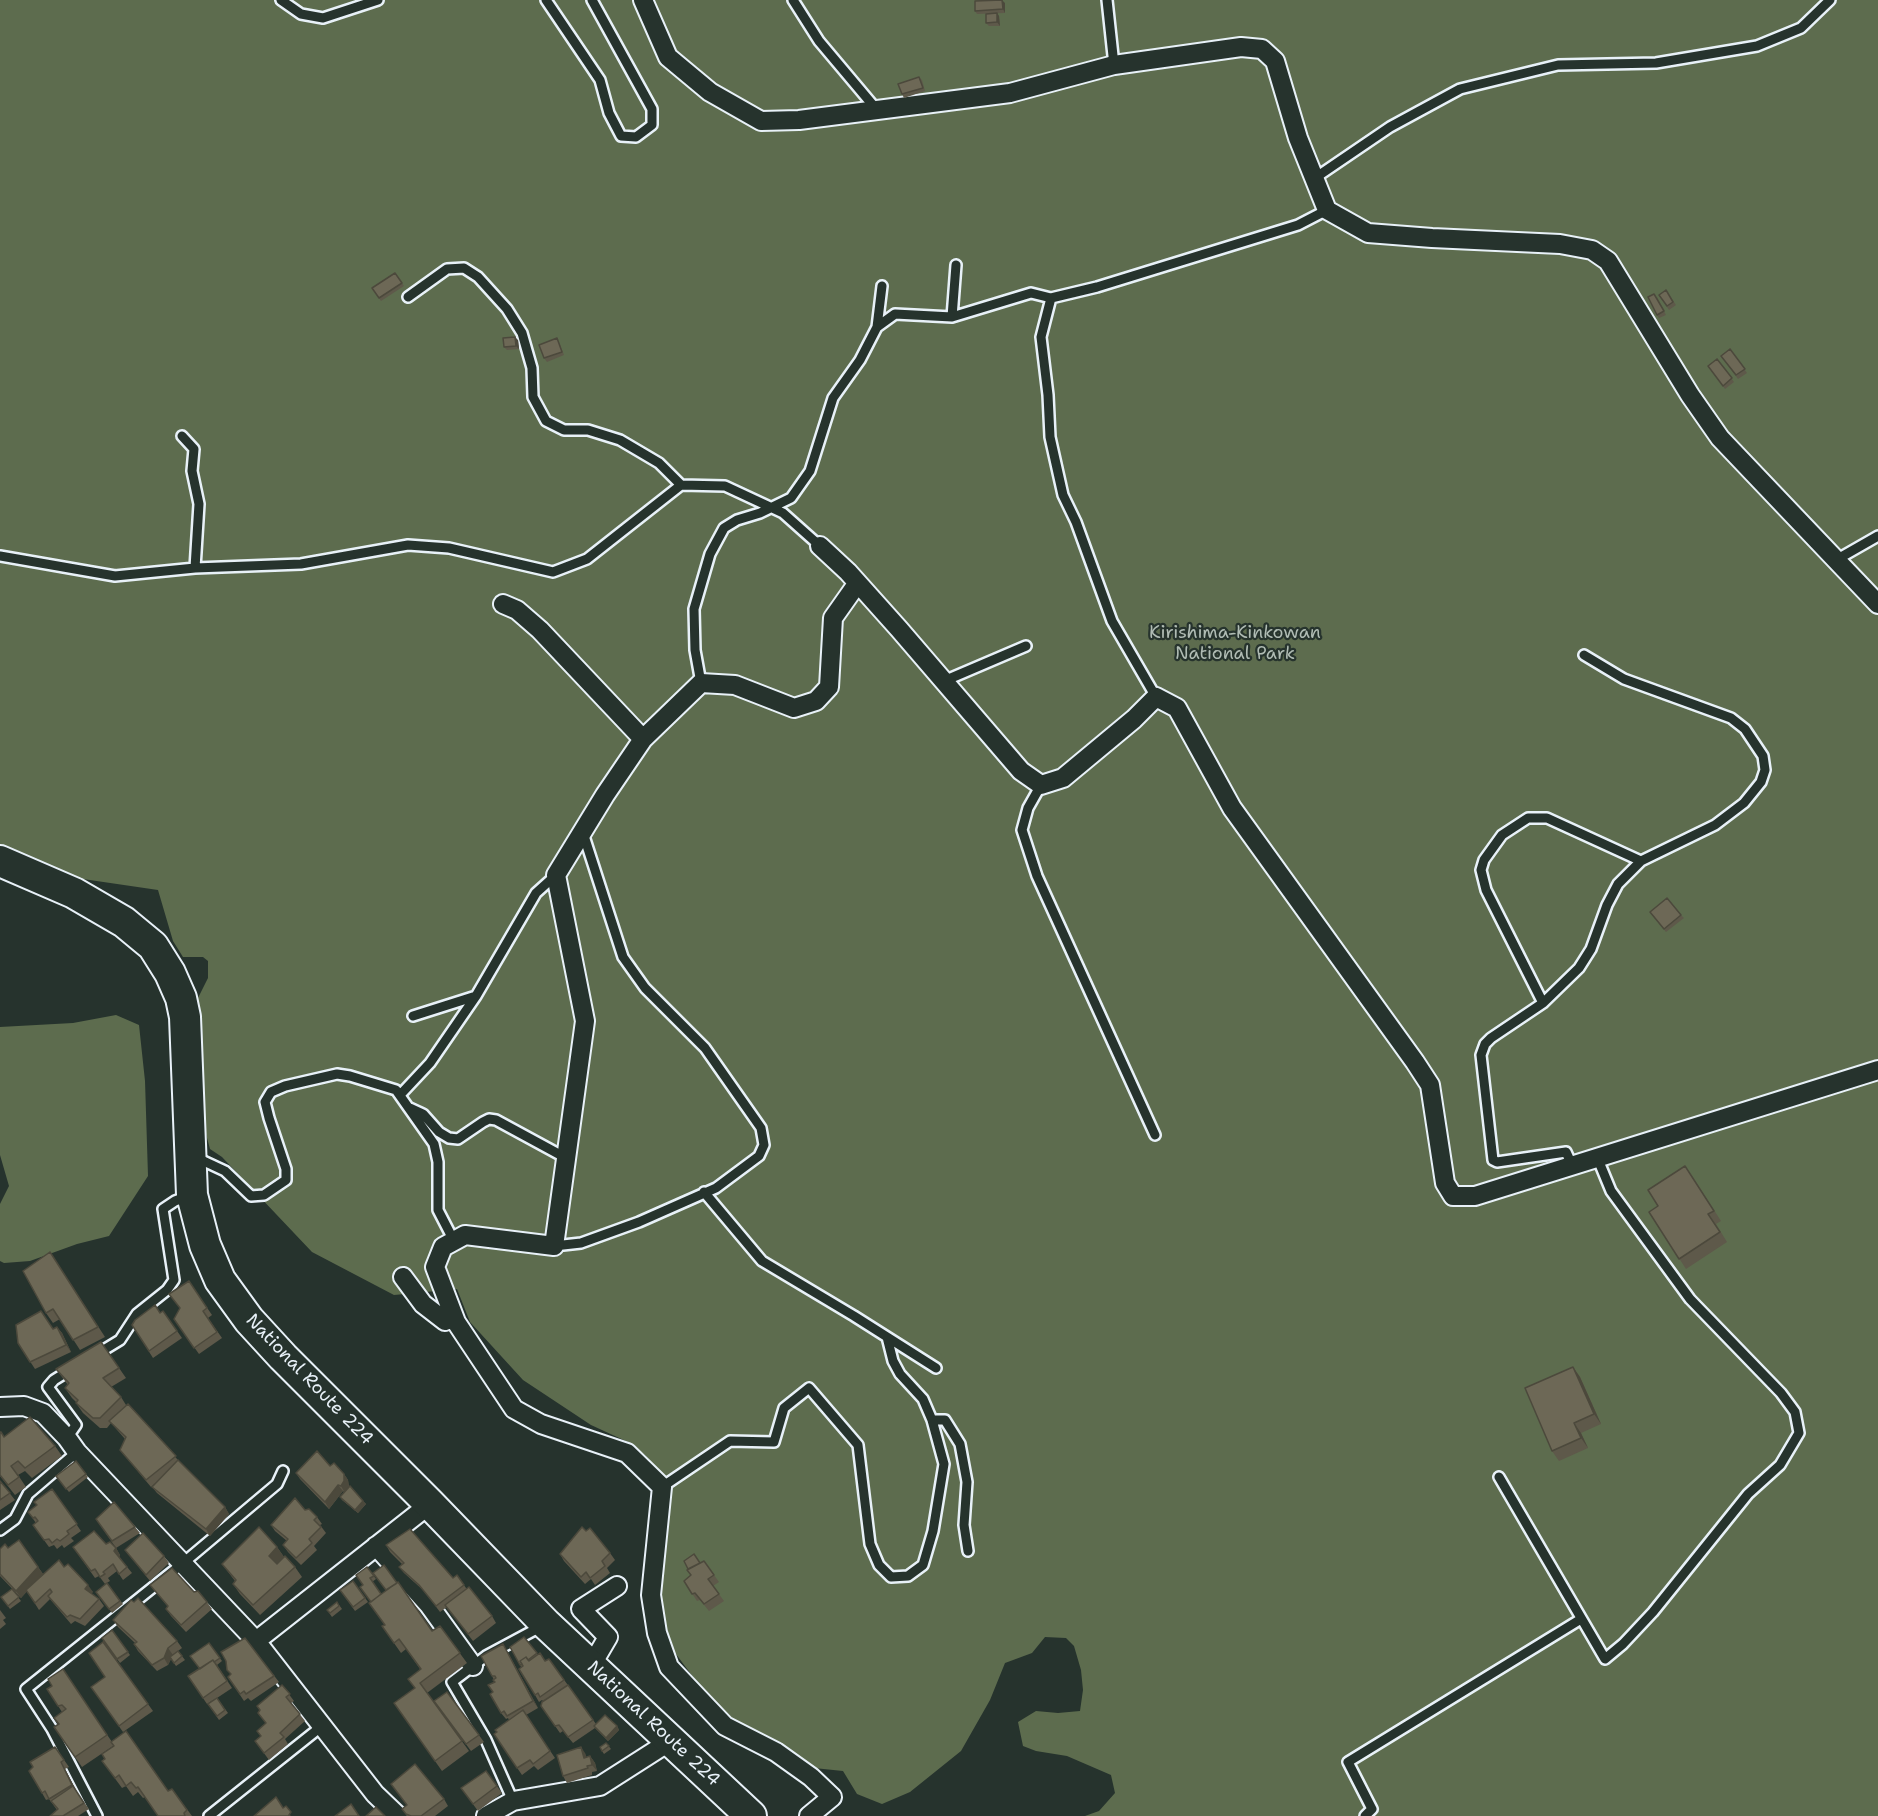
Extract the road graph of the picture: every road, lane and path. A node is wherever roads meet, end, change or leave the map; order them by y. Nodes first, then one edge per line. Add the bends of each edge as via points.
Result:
1 (281, 0) edge
2 (378, 0) edge
3 (546, 0) edge
4 (592, 0) edge
5 (643, 0) edge
6 (793, 0) edge
7 (1107, 0) edge
8 (1830, 0) edge
9 (1114, 65) junction
10 (877, 110) junction
11 (1315, 178) junction
12 (1327, 210) junction
13 (956, 265) dead end
14 (882, 286) dead end
15 (408, 297) dead end
16 (1051, 298) junction
17 (952, 317) junction
18 (877, 327) junction
19 (182, 436) dead end
20 (681, 485) junction
21 (771, 508) junction
22 (1878, 536) edge
23 (820, 546) joint
24 (0, 556) edge
25 (1836, 560) junction
26 (195, 568) junction
27 (857, 584) junction
28 (503, 604) dead end
29 (1878, 604) edge
30 (1026, 646) dead end
31 (1584, 655) dead end
32 (944, 681) junction
33 (700, 683) junction
34 (1156, 697) junction
35 (643, 739) junction
36 (1041, 784) junction
37 (583, 832) junction
38 (0, 861) edge
39 (1641, 861) junction
40 (556, 875) junction
41 (476, 996) junction
42 (1543, 1002) junction
43 (413, 1016) dead end
44 (1878, 1070) edge
45 (400, 1095) junction
46 (408, 1107) junction
47 (1155, 1135) dead end
48 (190, 1154) junction
49 (1597, 1157) junction
50 (566, 1158) junction
51 (1572, 1165) junction
52 (704, 1192) junction
53 (192, 1195) junction
54 (454, 1241) junction
55 (554, 1246) junction
56 (403, 1277) dead end
57 (454, 1317) junction
58 (887, 1337) junction
59 (92, 1357) edge
60 (82, 1363) edge
61 (936, 1368) dead end
62 (0, 1407) edge
63 (932, 1420) junction
64 (72, 1445) junction
65 (283, 1471) dead end
66 (1499, 1477) dead end
67 (662, 1487) junction
68 (430, 1504) junction
69 (0, 1530) edge
70 (376, 1546) junction
71 (968, 1551) dead end
72 (182, 1564) junction
73 (617, 1586) dead end
74 (1581, 1619) junction
75 (546, 1624) junction
76 (256, 1641) junction
77 (473, 1666) junction
78 (591, 1666) junction
79 (322, 1726) junction
80 (672, 1740) junction
81 (513, 1801) junction
82 (817, 1814) edge
83 (97, 1816) edge
84 (209, 1816) edge
85 (398, 1816) edge
86 (486, 1816) edge
87 (751, 1816) edge
88 (1365, 1816) edge

1 - 2 lane via 300,14 323,18
3 - 4 lane via 600,80 609,113 621,136 636,136 652,125 652,109
5 - 10 street via 668,57 710,92 761,121
6 - 10 lane via 819,41
7 - 9 lane
8 - 11 lane via 1800,28 1757,46 1656,63 1558,65 1460,89 1390,127
9 - 10 street via 1010,93
9 - 11 street via 1241,47 1262,49 1275,61 1298,138
11 - 12 street
12 - 16 lane via 1298,225
12 - 25 street via 1368,232 1560,244 1592,250 1608,261 1720,438
13 - 17 lane
14 - 18 lane
15 - 20 lane via 447,269 464,268 478,277 507,309 522,333 532,368 533,397 546,421 564,430 588,430 620,440 659,463
16 - 17 lane via 1031,293
16 - 34 lane via 1041,337 1050,437 1063,495 1112,621
17 - 18 lane via 895,314
18 - 21 lane via 833,398 810,471 791,498
19 - 26 lane via 194,449 192,471 199,504
20 - 21 lane via 725,486
20 - 26 lane via 587,559 553,572 449,548 408,545 301,564
21 - 23 lane via 783,513
21 - 33 lane via 724,528 710,554 694,609
22 - 25 lane
23 - 27 street
24 - 26 lane via 115,576
25 - 29 street
27 - 32 street
27 - 33 street via 833,618 829,687 816,701 794,708 735,685
28 - 35 street via 518,610 540,630
30 - 32 lane
31 - 39 lane via 1624,678 1731,718 1745,729 1763,756 1765,770 1761,782 1744,803 1715,825
32 - 36 street via 1021,771
33 - 35 street
34 - 36 street via 1063,778
34 - 51 street via 1177,708 1232,808 1430,1085 1445,1183 1453,1196 1475,1196
35 - 37 street
36 - 47 lane via 1022,830 1034,866
37 - 40 street
37 - 52 lane via 623,957 645,988 705,1048 761,1128 764,1145 759,1156 716,1188
38 - 48 highway, National Route 224 via 74,893 124,922 153,946 170,973 185,1017
39 - 42 lane via 1618,884 1579,968
39 - 42 lane via 1547,818 1528,818 1502,835 1484,860 1481,870 1486,890
40 - 41 lane via 536,893
40 - 50 street via 585,1021
41 - 43 lane
41 - 45 lane via 430,1063
42 - 51 lane via 1491,1038 1481,1055 1493,1160 1566,1152
44 - 49 street
45 - 46 lane
45 - 48 lane via 396,1090 337,1074 271,1092 265,1102 286,1180 264,1195 251,1196 225,1171
46 - 50 lane via 423,1114 449,1138 458,1139 483,1122 496,1120
46 - 54 lane via 434,1144 438,1210
48 - 53 highway, National Route 224
49 - 51 street
49 - 74 lane via 1611,1191 1690,1299 1795,1412 1799,1433 1780,1465 1748,1494 1653,1612 1605,1659
50 - 55 street
52 - 55 lane via 582,1243
52 - 58 lane via 762,1261
53 - 59 lane via 163,1209 174,1280 137,1314 120,1340
53 - 68 highway, National Route 224 via 205,1245 220,1280 249,1320
54 - 55 street via 465,1235
54 - 57 street via 443,1247 435,1267
56 - 57 street via 423,1304 445,1321
57 - 67 street via 514,1409 541,1424 627,1453
58 - 61 lane
58 - 63 lane via 900,1374 923,1399
60 - 64 lane via 48,1387 76,1425
62 - 64 street via 24,1406 44,1413
63 - 67 lane via 944,1464 933,1532 923,1565 908,1576 891,1577 879,1564 870,1544 858,1445 809,1388 784,1408 774,1442 730,1441
63 - 71 lane via 945,1420 960,1444 968,1482 964,1525
64 - 69 lane via 28,1494 15,1519
64 - 72 street
65 - 72 lane via 277,1484
66 - 74 lane
67 - 82 street via 651,1595 657,1633 669,1667 725,1726 776,1752 832,1797
68 - 70 street
68 - 75 highway, National Route 224
70 - 76 street
70 - 77 street via 429,1605
72 - 76 street
72 - 83 lane via 26,1689 52,1729
73 - 78 street via 581,1609 608,1637
74 - 88 lane via 1348,1762 1372,1809
75 - 77 lane
75 - 78 highway, National Route 224
76 - 79 street
77 - 81 lane via 452,1682 486,1740
78 - 80 highway, National Route 224
79 - 84 lane
79 - 85 street via 375,1794
80 - 81 street via 600,1786
80 - 87 highway, National Route 224
81 - 86 street

